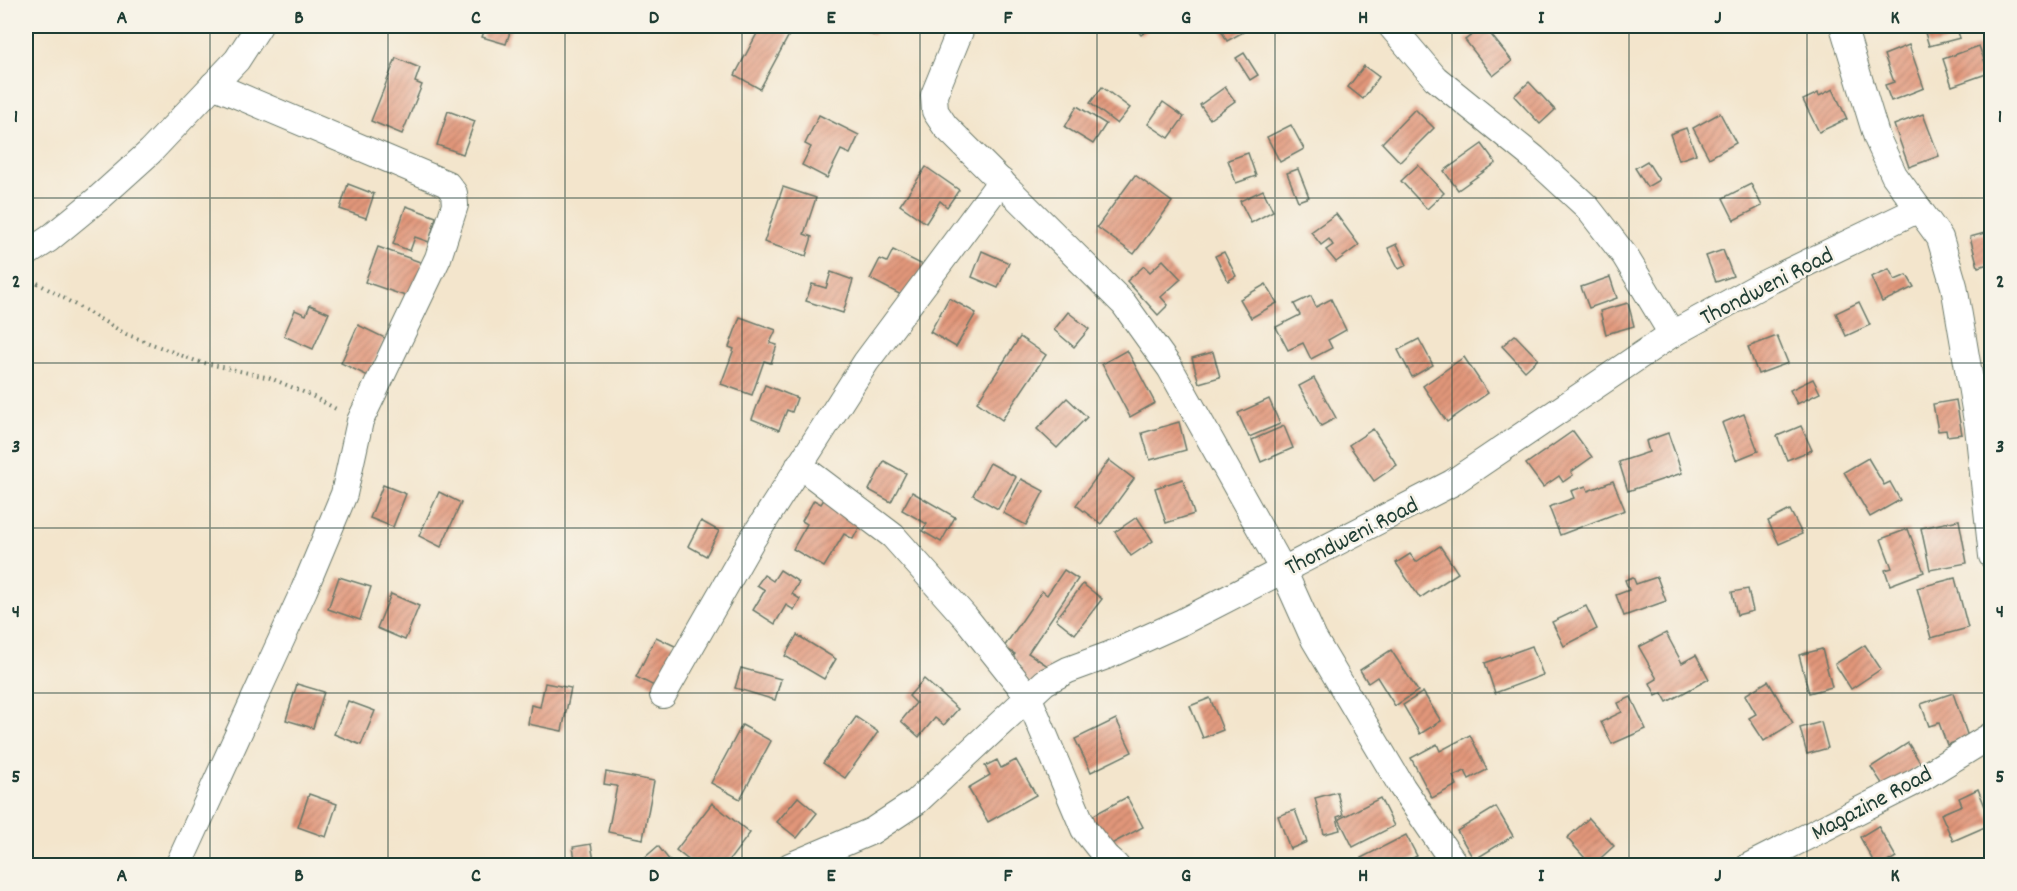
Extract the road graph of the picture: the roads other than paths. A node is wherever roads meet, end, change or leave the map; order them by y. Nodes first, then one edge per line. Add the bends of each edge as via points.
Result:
1 (259, 26) edge
2 (962, 26) edge
3 (1391, 26) edge
4 (1843, 26) edge
5 (213, 85) junction
6 (1001, 181) junction
7 (1919, 209) junction
8 (26, 254) edge
9 (1672, 334) junction
10 (799, 465) junction
11 (1992, 556) edge
12 (1283, 570) junction
13 (663, 695) dead end
14 (1028, 696) junction
15 (1992, 735) edge
16 (178, 866) edge
17 (790, 866) edge
18 (1116, 866) edge
19 (1456, 866) edge
20 (1749, 866) edge

1 - 5 street via 237,60
2 - 6 street via 934,96 934,111
3 - 9 street via 1435,78 1534,158 1587,207 1625,256
4 - 7 street via 1877,138 1894,175
5 - 8 street via 116,183
5 - 16 street via 447,184 454,193 455,205 438,258 360,421 344,494 313,569
6 - 10 street via 866,362
6 - 12 street via 1124,304 1170,368
7 - 9 street, Thondweni Road via 1763,284
7 - 11 street via 1940,238 1954,286 1978,428
9 - 12 street, Thondweni Road via 1452,483
10 - 13 street
10 - 14 street via 893,536
12 - 14 street, Thondweni Road via 1182,622 1068,670
12 - 19 street via 1314,639 1402,787
14 - 17 street, Thondweni Road via 916,802 872,831
14 - 18 street via 1084,829
15 - 20 street, Magazine Road via 1917,781

